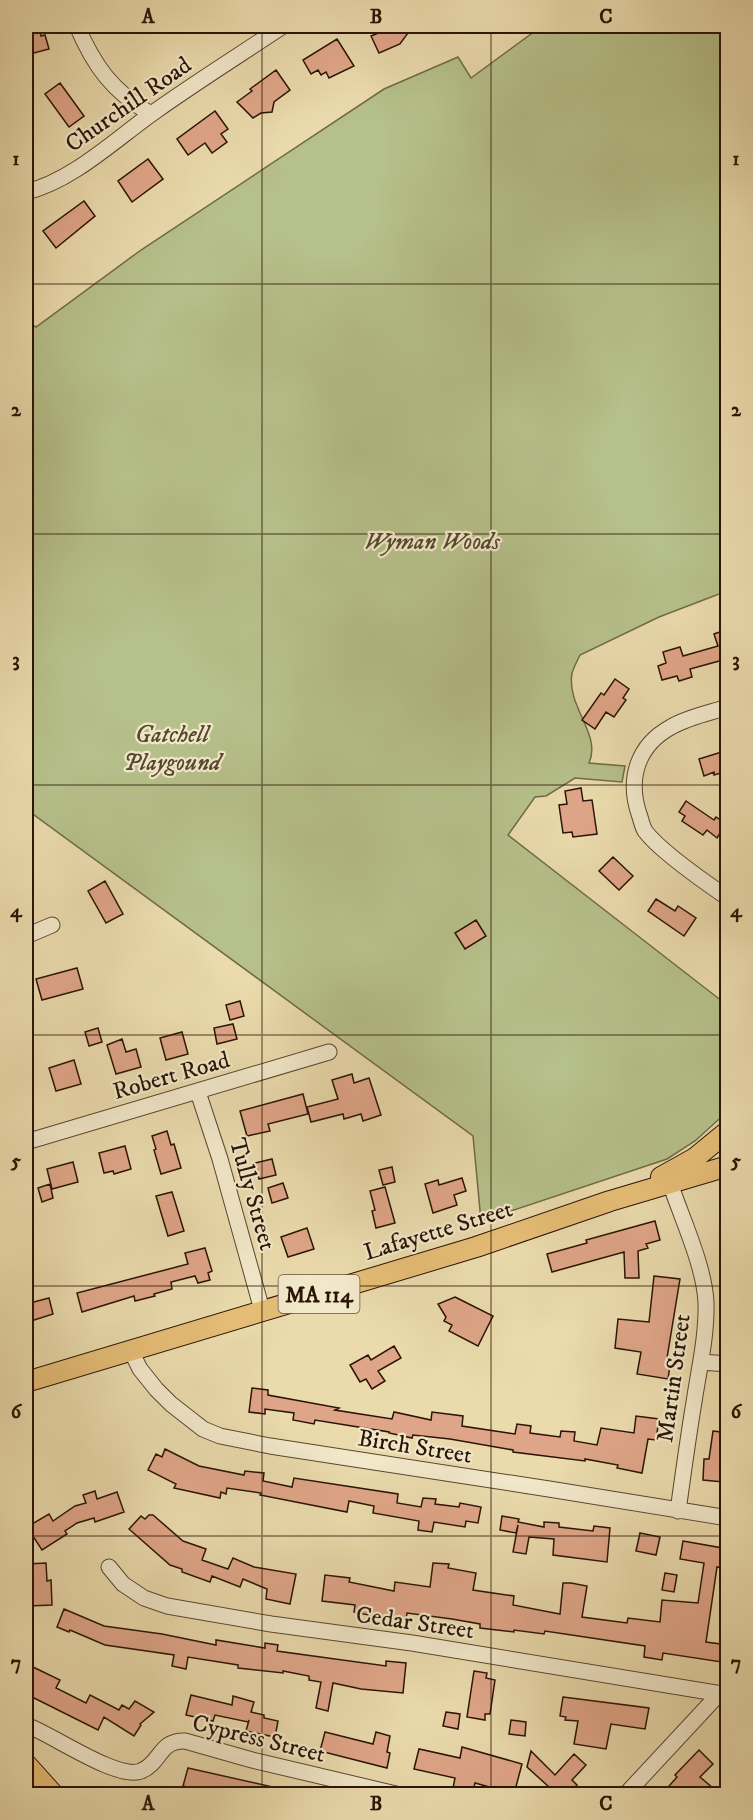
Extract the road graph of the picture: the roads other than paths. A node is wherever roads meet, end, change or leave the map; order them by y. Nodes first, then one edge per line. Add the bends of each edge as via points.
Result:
1 (77, 26) edge
2 (283, 26) edge
3 (151, 114) junction
4 (26, 192) edge
5 (728, 707) edge
6 (728, 898) edge
7 (52, 925) dead end
8 (26, 936) edge
9 (329, 1052) dead end
10 (198, 1092) junction
11 (728, 1131) edge
12 (26, 1142) edge
13 (728, 1166) edge
14 (670, 1183) junction
15 (624, 1197) junction
16 (262, 1310) junction
17 (130, 1351) junction
18 (701, 1362) junction
19 (728, 1364) edge
20 (26, 1382) edge
21 (678, 1511) junction
22 (728, 1518) edge
23 (109, 1567) dead end
24 (723, 1694) edge
25 (26, 1725) edge
26 (26, 1764) edge
27 (53, 1794) edge
28 (396, 1794) edge
29 (626, 1794) edge

1 - 3 street via 101,72 134,105
2 - 3 street, Churchill Road
3 - 4 street, Churchill Road via 78,168
5 - 6 street via 688,719 661,733 641,754 634,790 644,830
7 - 8 street
9 - 10 street, Robert Road
10 - 12 street, Robert Road
10 - 16 street, Tully Street
11 - 15 main road via 695,1158
13 - 14 main road, Lafayette Street / MA 114
14 - 15 main road, Lafayette Street / MA 114
14 - 18 street, Martin Street via 703,1283 706,1301
15 - 16 main road, Lafayette Street / MA 114 via 476,1247
16 - 17 main road, Lafayette Street / MA 114
17 - 20 main road, Lafayette Street / MA 114
17 - 21 street, Birch Street via 140,1369 171,1404 202,1429 220,1436
18 - 19 street
18 - 21 street, Martin Street
21 - 22 street, Birch Street
23 - 24 street, Cedar Street via 123,1584 144,1598 167,1606
24 - 29 street
25 - 28 street, Cypress Street via 89,1759 133,1773 142,1771 166,1746 185,1741
26 - 27 main road

